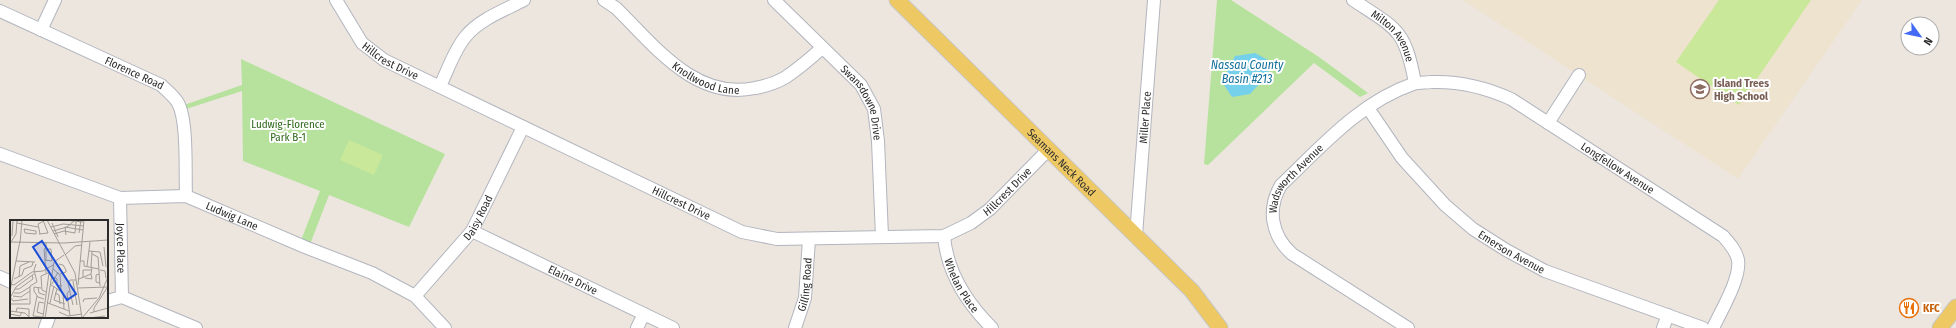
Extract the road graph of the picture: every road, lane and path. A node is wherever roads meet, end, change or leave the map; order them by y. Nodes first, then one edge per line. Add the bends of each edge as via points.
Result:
1 (55, 0) edge
2 (336, 0) edge
3 (524, 0) edge
4 (604, 0) edge
5 (774, 0) edge
6 (897, 0) edge
7 (1154, 0) edge
8 (1353, 0) edge
9 (0, 11) edge
10 (41, 30) junction
11 (822, 48) junction
12 (1579, 75) dead end
13 (1415, 83) junction
14 (440, 86) junction
15 (1368, 108) junction
16 (1548, 123) junction
17 (523, 127) junction
18 (1049, 149) junction
19 (0, 154) edge
20 (186, 196) junction
21 (120, 198) junction
22 (472, 230) junction
23 (1136, 235) junction
24 (882, 236) junction
25 (944, 236) junction
26 (809, 239) junction
27 (0, 278) edge
28 (10, 282) edge
29 (415, 296) junction
30 (122, 297) junction
31 (108, 301) edge
32 (1956, 307) edge
33 (644, 314) junction
34 (1668, 315) junction
35 (49, 318) edge
36 (798, 327) edge
37 (45, 328) edge
38 (196, 328) edge
39 (445, 328) edge
40 (637, 328) edge
41 (673, 328) edge
42 (992, 328) edge
43 (1220, 328) edge
44 (1408, 328) edge
45 (1663, 328) edge
46 (1703, 328) edge
47 (1713, 328) edge
48 (1940, 328) edge

1 - 10 street
2 - 14 street, Hillcrest Drive via 362,43 370,50 384,60
3 - 14 street via 491,17 466,36
4 - 11 street, Knollwood Lane via 616,8 681,71 718,89 744,90 770,85 795,70
5 - 11 street, Swansdowne Drive
6 - 18 main road, Seamans Neck Road
7 - 23 street, Miller Place
8 - 13 street, Milton Avenue via 1398,32 1408,50
9 - 10 street, Florence Road
10 - 20 street, Florence Road via 161,85 172,95 179,104 183,118
11 - 24 street, Swansdowne Drive via 861,85 874,109
12 - 16 street
13 - 15 street, Wadsworth Avenue via 1389,94
13 - 16 street, Longfellow Avenue via 1455,82 1481,87 1511,99
14 - 17 street, Hillcrest Drive
15 - 34 street, Emerson Avenue via 1414,173 1473,229 1545,271
15 - 44 street, Wadsworth Avenue via 1352,118 1281,185 1272,208 1274,226 1280,240 1292,254
16 - 47 street, Longfellow Avenue via 1716,231 1731,246 1738,260 1737,276
17 - 22 street, Daisy Road
17 - 26 street, Hillcrest Drive via 742,232 770,239
18 - 23 main road, Seamans Neck Road
18 - 25 street, Hillcrest Drive via 990,209 971,223
19 - 21 street, Ludwig Lane
20 - 21 street, Ludwig Lane
20 - 29 street, Ludwig Lane via 372,273
21 - 30 street, Joyce Place
22 - 29 street, Daisy Road
22 - 33 street, Elaine Drive
23 - 43 main road, Seamans Neck Road via 1192,291
24 - 25 street, Hillcrest Drive
24 - 26 street, Hillcrest Drive
25 - 42 street, Whelan Place via 950,268 978,314
26 - 36 street, Gilling Road via 805,298
27 - 28 street
29 - 39 street, Ludwig Lane
30 - 31 street
30 - 38 street
32 - 48 main road
33 - 40 street
33 - 41 street, Elaine Drive
34 - 45 street
34 - 46 street, Emerson Avenue
35 - 37 street

